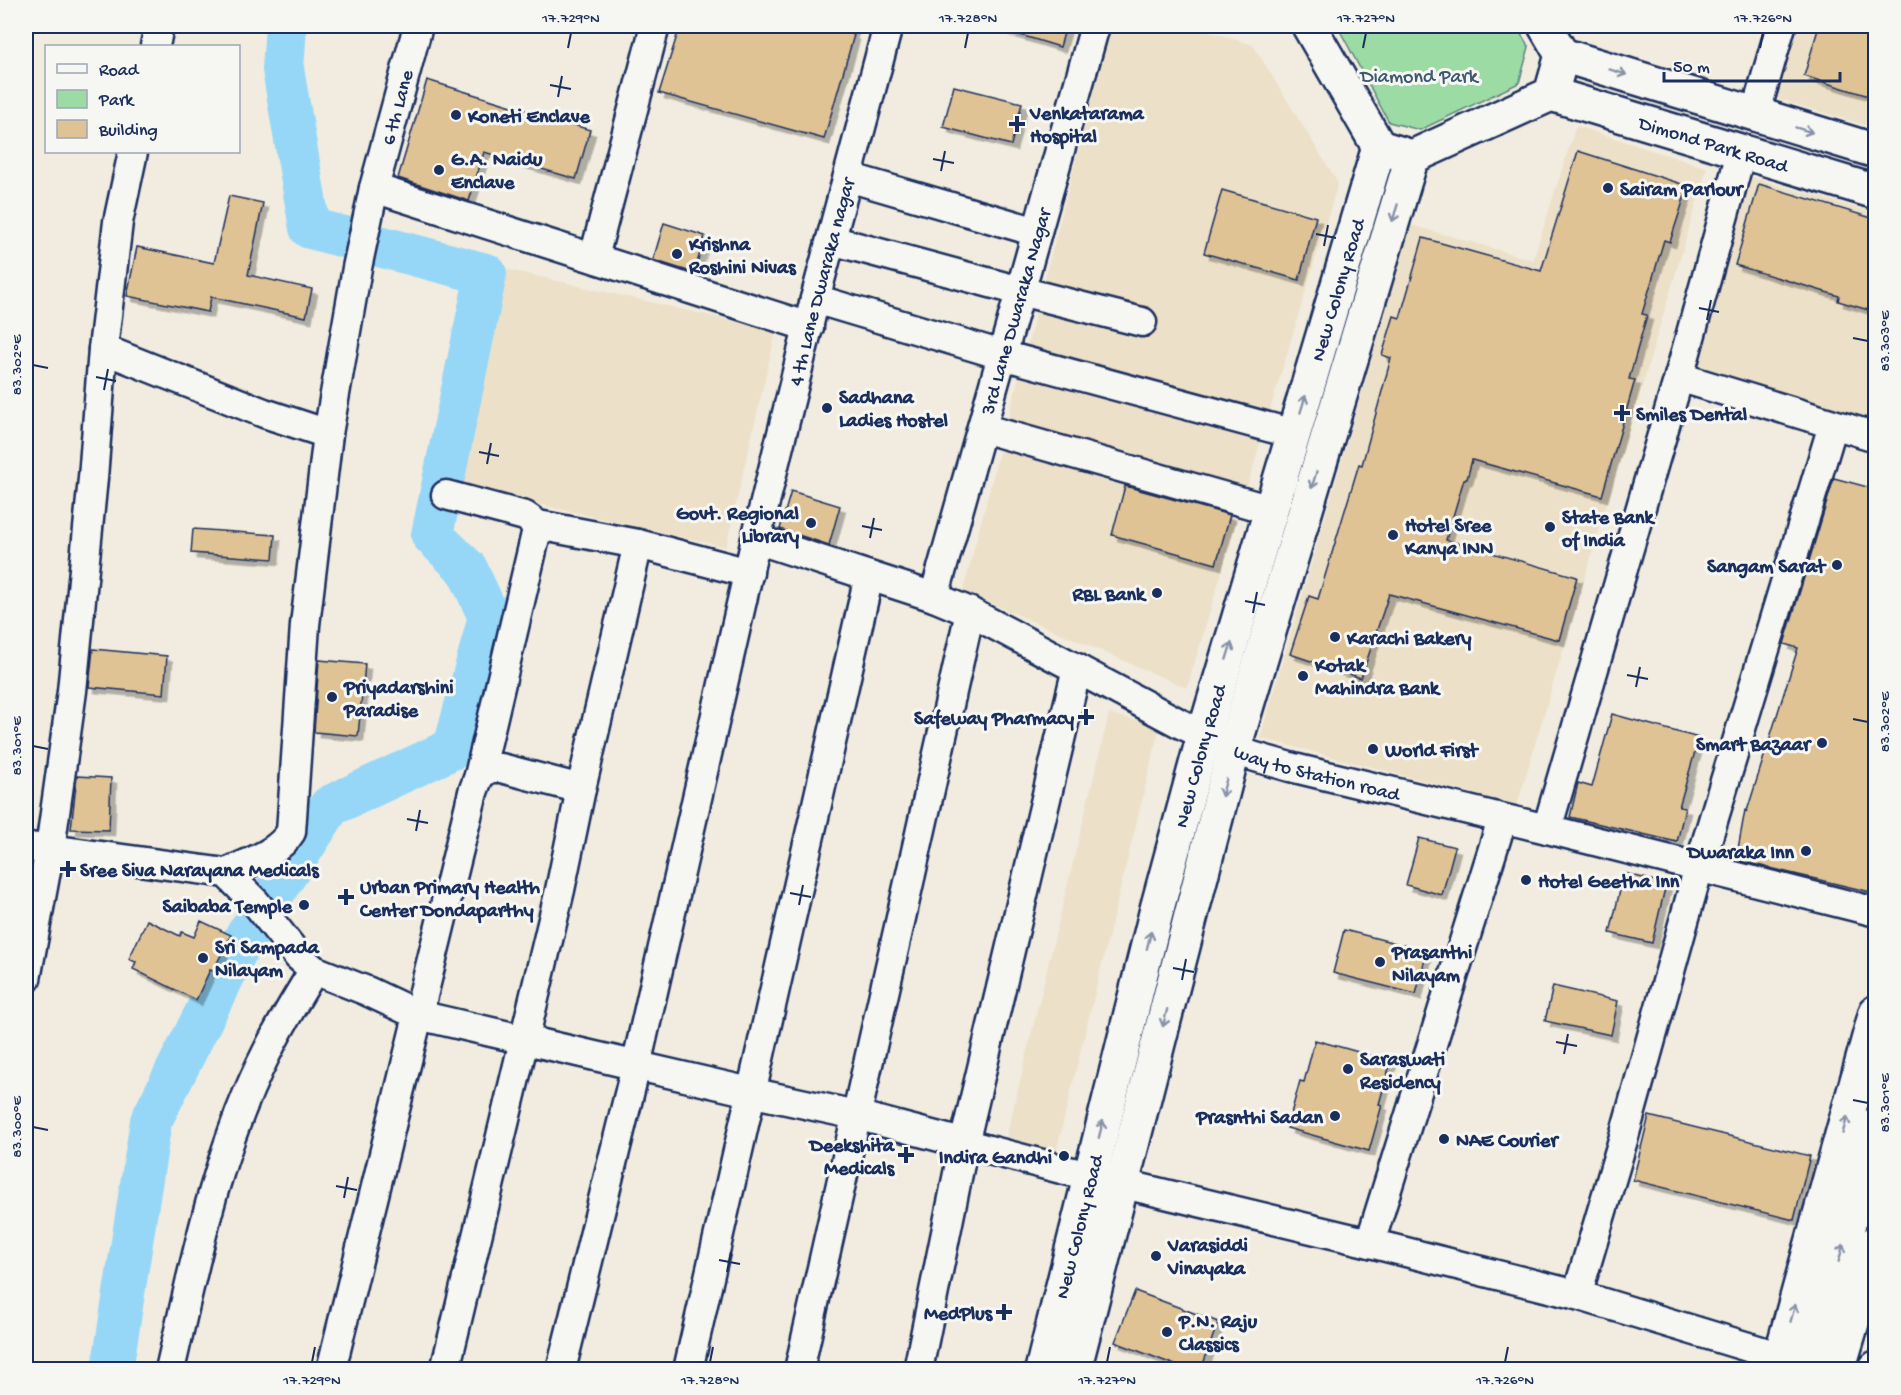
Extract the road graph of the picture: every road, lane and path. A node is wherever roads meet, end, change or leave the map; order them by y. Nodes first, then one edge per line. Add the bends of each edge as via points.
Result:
1 (159, 26) edge
2 (417, 26) edge
3 (655, 26) edge
4 (888, 26) edge
5 (1095, 26) edge
6 (1309, 26) edge
7 (1545, 26) edge
8 (1781, 26) edge
9 (155, 45) edge
10 (1562, 54) junction
11 (1551, 94) junction
12 (1755, 115) junction
13 (1379, 147) junction
14 (1875, 151) edge
15 (133, 153) edge
16 (1741, 153) junction
17 (1412, 158) junction
18 (848, 177) junction
19 (374, 188) junction
20 (1875, 192) edge
21 (1037, 232) junction
22 (831, 240) junction
23 (594, 257) junction
24 (1020, 291) junction
25 (815, 299) junction
26 (1142, 322) dead end
27 (808, 327) junction
28 (103, 349) junction
29 (1002, 355) junction
30 (1680, 377) junction
31 (1833, 425) junction
32 (982, 428) junction
33 (328, 434) junction
34 (1294, 434) junction
35 (1875, 438) edge
36 (446, 495) dead end
37 (1271, 510) junction
38 (538, 525) junction
39 (756, 539) junction
40 (638, 544) junction
41 (749, 573) junction
42 (869, 576) junction
43 (934, 597) junction
44 (970, 612) junction
45 (1077, 668) junction
46 (1204, 735) junction
47 (1234, 748) junction
48 (479, 776) junction
49 (581, 789) junction
50 (1502, 820) junction
51 (1547, 829) junction
52 (38, 848) edge
53 (1699, 867) junction
54 (226, 873) junction
55 (1875, 912) edge
56 (314, 970) junction
57 (26, 979) edge
58 (1875, 1012) edge
59 (418, 1015) junction
60 (523, 1040) junction
61 (636, 1066) junction
62 (750, 1092) junction
63 (856, 1115) junction
64 (1875, 1124) edge
65 (964, 1144) junction
66 (1089, 1175) junction
67 (1123, 1184) junction
68 (1875, 1242) edge
69 (1370, 1243) junction
70 (1577, 1295) junction
71 (1788, 1365) edge
72 (170, 1370) edge
73 (331, 1370) edge
74 (445, 1370) edge
75 (561, 1370) edge
76 (688, 1370) edge
77 (799, 1370) edge
78 (918, 1370) edge
79 (1042, 1370) edge
80 (1074, 1370) edge
81 (1838, 1370) edge

1 - 9 street
2 - 19 street, 6 th Lane
3 - 23 street
4 - 18 street, 4 th Lane Dwaraka nagar
5 - 21 street, 3rd Lane Dwaraka Nagar
6 - 13 main road
7 - 10 main road
8 - 12 street
10 - 11 main road
10 -> 12 main road, Dimond Park Road
11 - 16 main road, Dimond Park Road
11 - 17 main road
12 -> 14 main road, Dimond Park Road
13 - 17 main road
34 -> 13 main road, New Colony Road
15 - 28 street via 118,222
16 - 20 main road, Dimond Park Road
16 - 30 street
17 -> 47 main road, New Colony Road
18 - 21 street
18 - 22 street, 4 th Lane Dwaraka nagar
19 - 23 street
19 - 33 street, 6 th Lane
21 - 24 street, 3rd Lane Dwaraka Nagar
22 - 24 street
22 - 25 street, 4 th Lane Dwaraka nagar
23 - 27 street
24 - 26 street
24 - 29 street, 3rd Lane Dwaraka Nagar
25 - 27 street, 4 th Lane Dwaraka nagar
25 - 29 street
27 - 39 street, 4 th Lane Dwaraka nagar
28 - 33 street
28 - 52 street via 72,691
29 - 32 street, 3rd Lane Dwaraka Nagar
29 - 34 street
30 - 31 street
30 - 51 street
31 - 35 street
31 - 53 street
32 - 37 street
32 - 43 street, 3rd Lane Dwaraka Nagar
33 - 54 street, 6 th Lane via 305,625 291,832 271,852
34 - 37 main road, New Colony Road
36 - 38 street via 525,516
46 -> 37 main road, New Colony Road
38 - 40 street
38 - 48 street
39 - 41 street, 4 th Lane Dwaraka nagar
39 - 42 street, way to Station road
40 - 41 street
40 - 49 street
41 - 61 street, 4 th Lane Dwaraka nagar
42 - 43 street, way to Station road
42 - 62 street
43 - 44 street, way to Station road
44 - 45 street, way to Station road
44 - 63 street
45 - 46 street, way to Station road
45 - 65 street
46 - 47 street, way to Station road
66 -> 46 main road, New Colony Road
47 - 50 street, way to Station road via 1290,767
47 -> 67 main road, New Colony Road
48 - 49 street via 489,768 501,768
48 - 59 street
49 - 60 street
50 - 51 street, way to Station road
50 - 69 street
51 - 53 street, way to Station road
52 - 54 street
52 - 57 street
53 - 55 street, way to Station road
53 - 70 street
54 - 56 street
56 - 59 street
56 - 72 street via 267,1051 219,1174
71 -> 58 main road
59 - 60 street
59 - 73 street
60 - 61 street
60 - 74 street
61 - 62 street
61 - 75 street, 4 th Lane Dwaraka nagar
62 - 63 street
62 - 76 street
63 - 65 street
63 - 77 street
71 -> 64 main road via 1836,1271
65 - 66 street
65 - 78 street
66 - 67 street
66 - 79 main road, New Colony Road
67 - 69 street
67 - 80 main road, New Colony Road
68 - 81 main road
69 - 70 street
70 - 71 street

